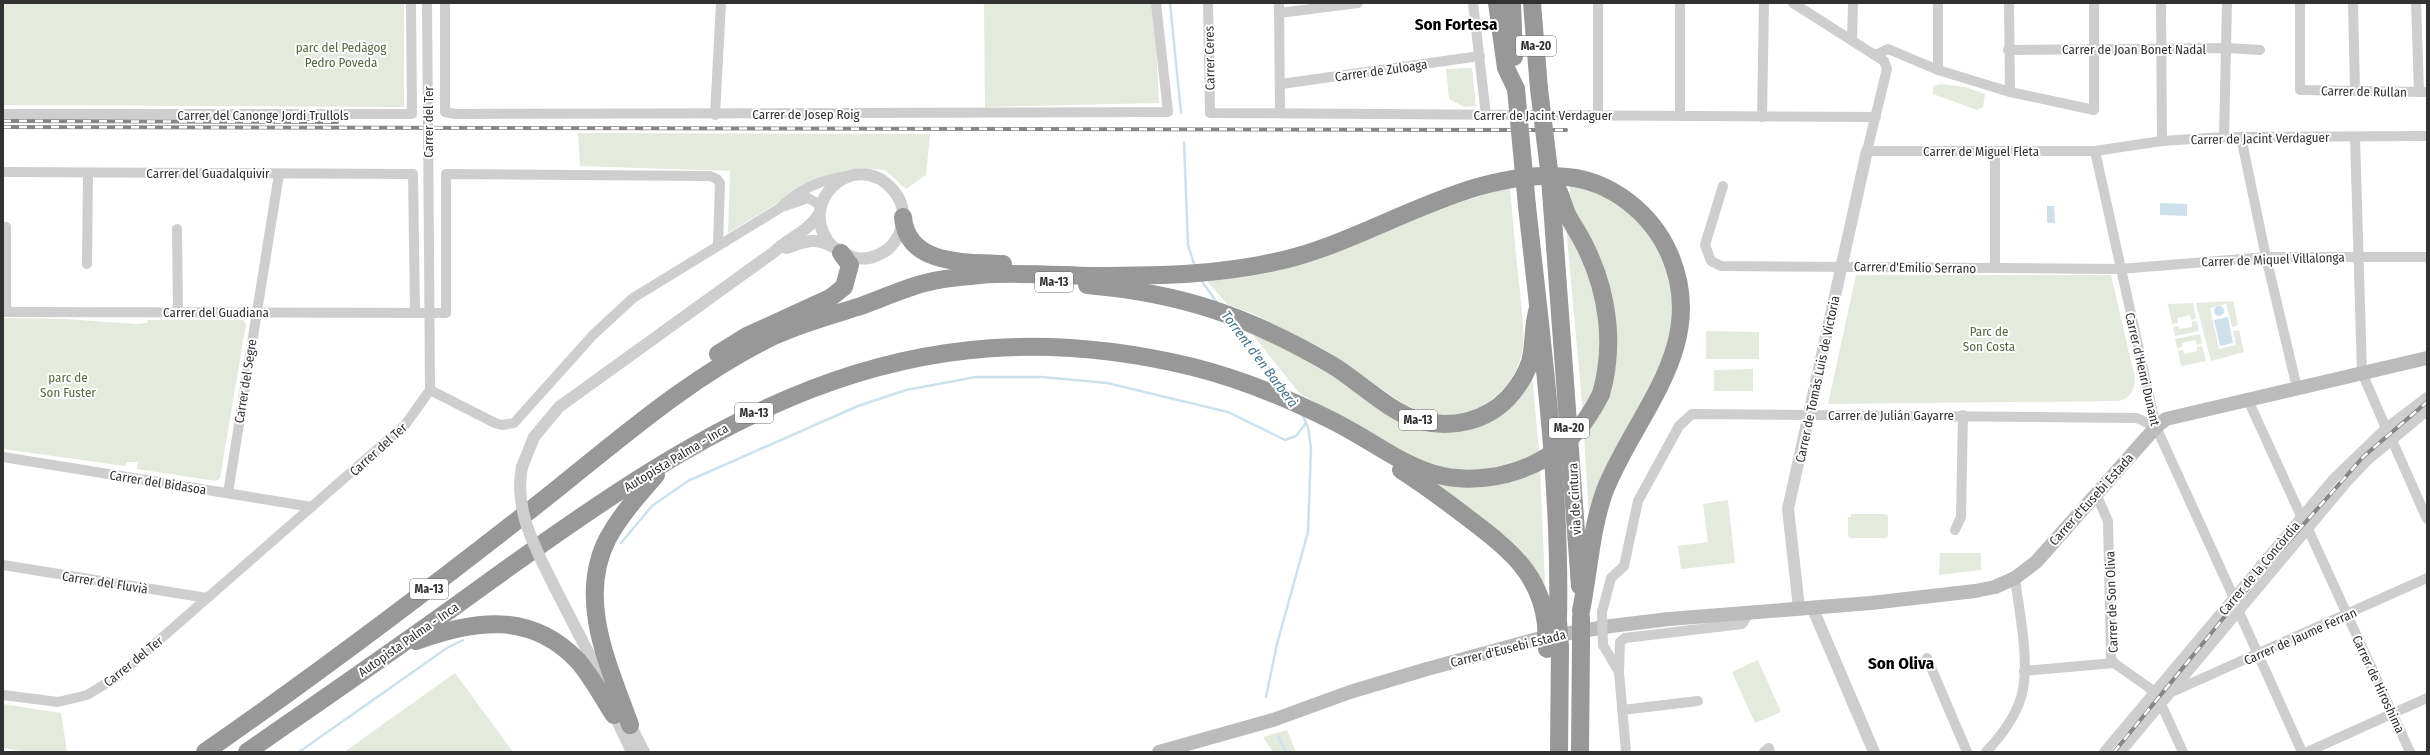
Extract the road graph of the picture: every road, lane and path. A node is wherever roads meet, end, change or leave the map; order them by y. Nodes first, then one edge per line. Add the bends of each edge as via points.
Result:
1 (411, 3) edge
2 (427, 3) edge
3 (445, 3) edge
4 (722, 3) edge
5 (1156, 3) edge
6 (1208, 3) edge
7 (1358, 3) edge
8 (1473, 3) edge
9 (1497, 3) edge
10 (1512, 3) edge
11 (1532, 3) edge
12 (1598, 3) edge
13 (1680, 3) edge
14 (1764, 3) edge
15 (1793, 3) edge
16 (1853, 3) edge
17 (1938, 3) edge
18 (2009, 3) edge
19 (2094, 3) edge
20 (2161, 3) edge
21 (2227, 3) edge
22 (2300, 3) edge
23 (2353, 3) edge
24 (2416, 3) edge
25 (1279, 8) edge
26 (1852, 40) junction
27 (2226, 48) junction
28 (2095, 49) junction
29 (2162, 49) junction
30 (2008, 50) junction
31 (2260, 50) dead end
32 (1876, 55) junction
33 (1480, 56) junction
34 (1938, 70) junction
35 (1281, 84) junction
36 (1516, 89) junction
37 (2355, 91) junction
38 (2010, 92) junction
39 (2423, 92) edge
40 (1280, 112) junction
41 (1210, 113) joint
42 (3, 114) edge
43 (715, 114) junction
44 (1486, 115) junction
45 (1598, 115) junction
46 (1680, 116) junction
47 (1762, 117) junction
48 (1876, 117) junction
49 (2427, 136) edge
50 (2224, 137) junction
51 (2241, 137) junction
52 (2355, 137) junction
53 (2162, 141) junction
54 (1867, 151) junction
55 (1996, 151) junction
56 (2095, 151) junction
57 (3, 172) edge
58 (88, 173) junction
59 (279, 174) junction
60 (413, 174) joint
61 (850, 176) junction
62 (1550, 178) junction
63 (1723, 186) dead end
64 (780, 208) junction
65 (820, 211) junction
66 (903, 217) junction
67 (6, 227) dead end
68 (177, 230) dead end
69 (718, 244) junction
70 (837, 250) junction
71 (774, 252) junction
72 (2359, 256) junction
73 (2266, 257) junction
74 (2427, 257) edge
75 (87, 264) dead end
76 (1841, 266) junction
77 (1995, 267) junction
78 (2120, 269) junction
79 (1086, 276) junction
80 (903, 292) junction
81 (1538, 308) junction
82 (5, 312) edge
83 (178, 312) junction
84 (256, 312) junction
85 (415, 312) junction
86 (429, 312) junction
87 (2427, 358) edge
88 (2362, 373) junction
89 (700, 377) junction
90 (2297, 388) junction
91 (430, 390) junction
92 (2427, 397) edge
93 (2248, 400) junction
94 (1308, 410) junction
95 (2427, 410) edge
96 (1809, 415) junction
97 (1963, 415) junction
98 (2156, 426) junction
99 (2386, 428) junction
100 (2392, 440) junction
101 (3, 457) edge
102 (670, 459) junction
103 (228, 493) junction
104 (2096, 494) junction
105 (312, 507) junction
106 (2301, 516) junction
107 (2427, 519) edge
108 (2308, 529) junction
109 (1955, 530) dead end
110 (3, 565) edge
111 (2015, 578) junction
112 (2427, 578) edge
113 (207, 598) junction
114 (2234, 598) junction
115 (1805, 607) junction
116 (1751, 611) junction
117 (2239, 612) junction
118 (1581, 614) junction
119 (2347, 615) junction
120 (1552, 623) junction
121 (394, 649) junction
122 (2258, 654) junction
123 (1927, 658) dead end
124 (2114, 663) junction
125 (2024, 671) junction
126 (1619, 672) junction
127 (600, 678) junction
128 (2155, 692) junction
129 (2172, 692) junction
130 (3, 696) edge
131 (2427, 698) edge
132 (1698, 700) dead end
133 (2161, 704) junction
134 (1622, 710) junction
135 (2392, 713) junction
136 (614, 715) junction
137 (630, 724) junction
138 (205, 752) edge
139 (248, 752) edge
140 (632, 752) edge
141 (644, 752) edge
142 (1159, 752) edge
143 (1560, 752) edge
144 (1580, 752) edge
145 (1626, 752) edge
146 (1874, 752) edge
147 (1967, 752) edge
148 (1986, 752) edge
149 (2104, 752) edge
150 (2121, 752) edge
151 (2183, 752) edge
152 (2302, 752) edge
153 (2307, 752) edge
154 (2410, 752) edge

1 - 42 street, Carrer del Canonge Jordi Trullols via 412,114
2 - 86 street, Carrer del Ter, bridge
3 - 43 street, Carrer de Josep Roig via 445,112
4 - 43 street
5 - 43 street, Carrer de Josep Roig via 1168,112
6 - 41 street, Carrer Ceres
7 - 25 street
8 - 33 street
9 - 36 highway via 1506,68
10 - 36 highway, Ma-20
11 - 62 highway, Ma-20, bridge
12 - 45 street
13 - 46 street
14 - 47 street
15 - 26 street
16 - 26 street
17 - 34 street
18 - 30 street
19 - 28 street
20 - 29 street
21 - 27 street
22 - 37 street, Carrer de Rullan via 2300,90
23 - 37 street
24 - 39 street
25 - 35 street
26 - 32 street
27 - 29 street, Carrer de Joan Bonet Nadal
27 - 31 street, Carrer de Joan Bonet Nadal
27 - 50 street
28 - 29 street, Carrer de Joan Bonet Nadal
28 - 30 street, Carrer de Joan Bonet Nadal
28 - 38 street via 2094,110
29 - 53 street
30 - 38 street
32 - 34 street via 1888,49
32 - 48 street via 1884,61 1887,69
33 - 35 street, Carrer de Zuloaga
33 - 44 street
34 - 38 street
35 - 40 street
36 - 81 highway, Ma-20, bridge
37 - 39 street, Carrer de Rullan
40 - 41 street, Carrer de Jacint Verdaguer
40 - 44 street, Carrer de Jacint Verdaguer
44 - 45 street, Carrer de Jacint Verdaguer
45 - 46 street, Carrer de Jacint Verdaguer
46 - 47 street, Carrer de Jacint Verdaguer
47 - 48 street, Carrer de Jacint Verdaguer
48 - 54 street
49 - 52 street, Carrer de Jacint Verdaguer
50 - 51 street, Carrer de Jacint Verdaguer
50 - 53 street, Carrer de Jacint Verdaguer
51 - 52 street, Carrer de Jacint Verdaguer
51 - 73 street
52 - 72 street
53 - 56 street, Carrer de Jacint Verdaguer
54 - 55 street, Carrer de Miguel Fleta
54 - 76 street, Carrer de Tomás Luis de Victoria
55 - 56 street, Carrer de Miguel Fleta
55 - 77 street
56 - 78 street, Carrer d'Henri Dunant
57 - 58 street, Carrer del Guadalquivir
58 - 59 street, Carrer del Guadalquivir
58 - 75 street
59 - 60 street, Carrer del Guadalquivir
59 - 84 street, Carrer del Segre
60 - 85 street, Carrer del Ter
61 - 64 street via 819,182 790,198
61 - 65 street via 838,181 828,190
61 - 66 street via 868,175 889,185 900,200
62 - 94 highway, bridge via 1562,195 1563,207 1589,253 1604,295 1609,349 1601,394 1583,425 1559,450 1530,467 1506,474 1467,478 1421,470 1388,455 1352,432
62 - 118 highway, via de cintura / Ma-20
63 - 76 street, Carrer d'Emilio Serrano via 1705,245 1711,261 1721,266
64 - 65 street via 806,198 817,203
64 - 69 street
65 - 70 street via 821,230
65 - 71 street via 808,227 785,241
66 - 70 street via 898,237 884,252 864,258 851,257
66 - 79 highway via 908,238 921,251 931,255 962,262 1063,267
67 - 82 street
68 - 83 street
69 - 86 street, Carrer del Guadiana via 720,183 718,179 710,176 446,174 446,313
69 - 91 street via 632,298 593,336 514,423 495,423
70 - 71 street via 823,242 808,241
70 - 89 highway via 850,265 844,287 830,298 747,336 715,355
71 - 127 street, bridge via 559,407 534,437 522,467 520,490 524,518 555,588
72 - 73 street, Carrer de Miquel Villalonga
72 - 74 street, Carrer de Miquel Villalonga
72 - 88 street
73 - 78 street, Carrer de Miquel Villalonga
73 - 90 street
76 - 77 street, Carrer d'Emilio Serrano
76 - 96 street, Carrer de Tomás Luis de Victoria
77 - 78 street, Carrer d'Emilio Serrano
78 - 98 street, Carrer d'Henri Dunant
79 - 80 highway via 1053,273 981,275 928,282
79 - 118 highway via 1206,273 1260,265 1307,253 1367,232 1455,194 1508,180 1554,176 1584,180 1617,195 1654,228 1671,257 1680,290 1680,324 1667,373 1604,494 1596,523
80 - 81 highway, Ma-13 via 1049,282 1141,292 1203,305 1250,322 1335,367 1405,414 1428,422 1450,424 1470,421 1488,412 1504,402 1515,389 1530,362 1533,323
80 - 89 highway, Autopista Palma - Inca / Ma-13 via 776,335
81 - 120 highway, via de cintura / Ma-20 via 1554,476 1559,583
82 - 83 street, Carrer del Guadiana
83 - 84 street, Carrer del Guadiana
84 - 85 street, Carrer del Guadiana
84 - 103 street, Carrer del Segre
85 - 86 street, Carrer del Guadiana
86 - 91 street, Carrer del Ter
87 - 88 main road, Carrer d'Eusebi Estada
88 - 90 main road, Carrer d'Eusebi Estada
88 - 99 street
89 - 138 highway, Autopista Palma - Inca / Ma-13 via 428,590
90 - 93 main road, Carrer d'Eusebi Estada
91 - 105 street, Carrer del Ter via 406,425
92 - 99 street, Carrer de la Concòrdia
93 - 98 main road, Carrer d'Eusebi Estada via 2166,419
93 - 106 street
94 - 102 highway, Autopista Palma - Inca / Ma-13 via 1282,397 1209,371 1117,352 1071,347 977,349 917,358 842,376 782,400 723,428
94 - 120 highway, Ma-13 via 1321,421 1428,488 1508,550 1524,568 1537,589
95 - 100 street, Carrer de la Concòrdia
96 - 97 street, Carrer de Julián Gayarre
96 - 115 street, Carrer de Tomás Luis de Victoria via 1788,509
96 - 126 street, Carrer de Julián Gayarre, bridge via 1692,414 1679,426 1638,501 1624,566 1611,578 1602,612 1603,645
97 - 98 street, Carrer de Julián Gayarre via 2137,418
97 - 109 street via 1961,517
98 - 104 main road, Carrer d'Eusebi Estada
98 - 114 street, Carrer d'Henri Dunant
99 - 106 street, Carrer de la Concòrdia via 2354,457
100 - 107 street
100 - 108 street, Carrer de la Concòrdia via 2368,460
101 - 103 street, Carrer del Bidasoa
102 - 121 highway, Autopista Palma - Inca / Ma-13 via 525,556
102 - 137 highway via 635,499 613,530 601,558 596,584 596,614 600,640
103 - 105 street, Carrer del Bidasoa
104 - 111 main road, Carrer d'Eusebi Estada via 2036,562
104 - 124 street, Carrer de Son Oliva via 2108,521 2111,658
105 - 113 street, Carrer del Ter
106 - 114 street, Carrer de la Concòrdia
108 - 117 street, Carrer de la Concòrdia
108 - 119 street, Carrer de Hiroshima
110 - 113 street, Carrer del Fluvià
111 - 115 main road, Carrer d'Eusebi Estada via 1995,587 1975,591
111 - 125 street
112 - 119 street, Carrer de Jaume Ferran
113 - 130 street, Carrer del Ter via 117,677 87,695 58,702
114 - 128 street, Carrer de la Concòrdia
115 - 116 main road, Carrer d'Eusebi Estada
115 - 146 street, Carrer de Tomás Luis de Victoria
116 - 126 street via 1742,624 1625,638 1620,642
116 - 142 main road, Carrer d'Eusebi Estada via 1611,626 1541,638 1427,669 1350,692 1274,720
117 - 122 street
117 - 129 street, Carrer de la Concòrdia
118 - 144 highway, via de cintura / Ma-20, bridge
119 - 122 street, Carrer de Jaume Ferran
119 - 135 street, Carrer de Hiroshima
120 - 143 highway, Ma-20, bridge via 1560,702
121 - 136 highway via 467,626 498,624 531,630 558,644 578,662
121 - 139 highway, Autopista Palma - Inca / Ma-13
122 - 129 street, Carrer de Jaume Ferran
122 - 152 street
123 - 147 street
124 - 125 street
124 - 128 street, Carrer de Son Oliva
125 - 148 street via 2023,690 2015,710 2002,734
126 - 134 street
127 - 136 street
127 - 137 street
128 - 149 street, Carrer de la Concòrdia
129 - 133 street, Carrer de la Concòrdia
131 - 135 street
132 - 134 street
133 - 150 street, Carrer de la Concòrdia
133 - 151 street
134 - 145 street
135 - 153 street
135 - 154 street, Carrer de Hiroshima
136 - 140 street
137 - 141 street

